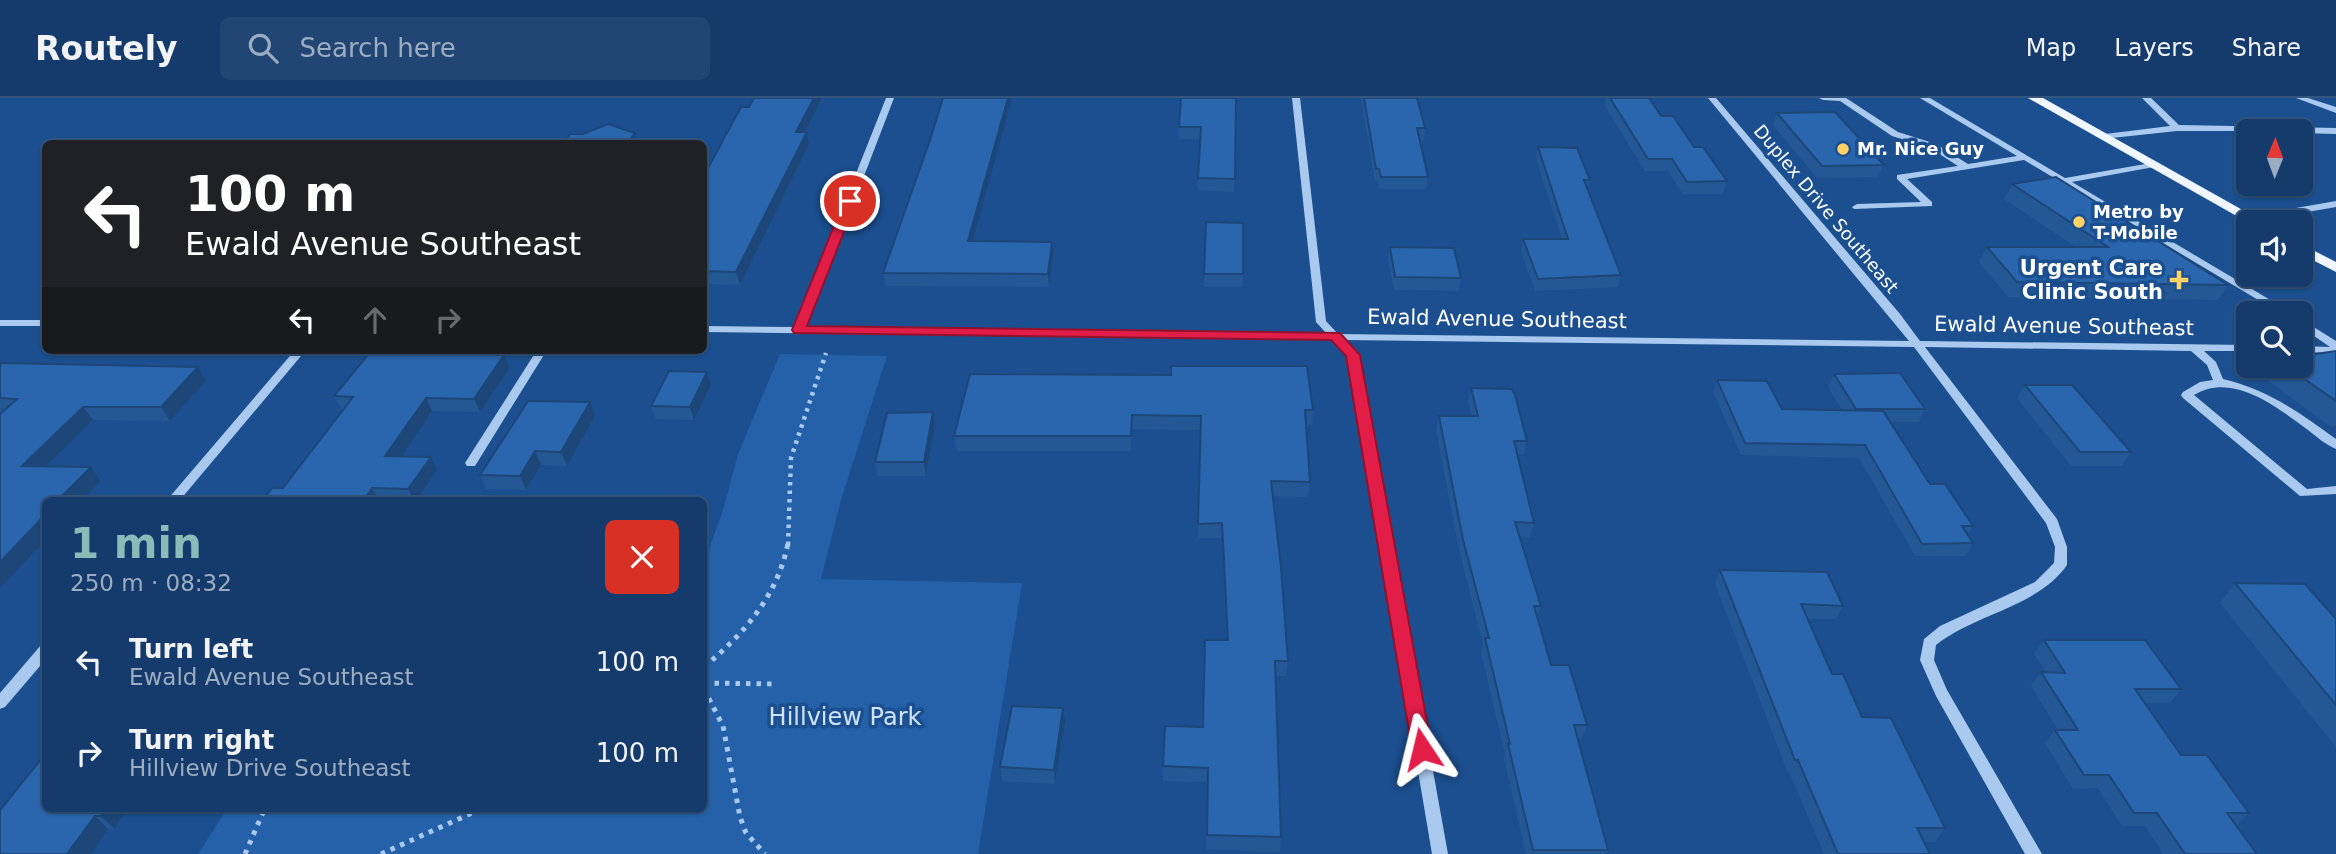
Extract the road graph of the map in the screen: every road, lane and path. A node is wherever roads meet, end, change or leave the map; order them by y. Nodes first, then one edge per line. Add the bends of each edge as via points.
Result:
1 (890, 98) edge
2 (1296, 98) edge
3 (1712, 98) edge
4 (1824, 98) edge
5 (1844, 98) edge
6 (1924, 98) edge
7 (2034, 98) edge
8 (2146, 98) edge
9 (2300, 98) edge
10 (2336, 110) edge
11 (2177, 128) junction
12 (2336, 131) edge
13 (2105, 137) junction
14 (2025, 157) junction
15 (2154, 164) junction
16 (1966, 167) junction
17 (2064, 180) junction
18 (2336, 204) edge
19 (1857, 207) dead end
20 (2321, 207) junction
21 (2307, 210) edge
22 (2236, 211) edge
23 (2336, 213) edge
24 (2313, 254) edge
25 (2336, 268) edge
26 (2267, 301) edge
27 (0, 323) edge
28 (42, 323) edge
29 (707, 329) edge
30 (799, 330) junction
31 (834, 331) junction
32 (2313, 331) edge
33 (1335, 336) junction
34 (1916, 342) junction
35 (2193, 347) junction
36 (2236, 348) edge
37 (2336, 348) edge
38 (2313, 349) edge
39 (298, 354) edge
40 (539, 354) edge
41 (2218, 380) junction
42 (2336, 445) edge
43 (471, 463) dead end
44 (2336, 490) edge
45 (176, 497) edge
46 (42, 654) edge
47 (707, 665) edge
48 (707, 683) edge
49 (776, 684) dead end
50 (707, 696) edge
51 (0, 703) edge
52 (263, 812) edge
53 (473, 812) edge
54 (245, 854) edge
55 (381, 854) edge
56 (765, 854) edge
57 (1440, 854) edge
58 (2034, 854) edge

1 - 30 street
2 - 33 street via 1321,322
3 - 34 street, Duplex Drive Southeast
4 - 5 street
5 - 16 street via 1895,134 1933,146
6 - 14 street
7 - 13 main road
8 - 11 street
9 - 10 street
11 - 12 street
11 - 13 street
13 - 15 main road
14 - 16 street
14 - 17 street
15 - 17 street
15 - 22 main road
16 - 19 street via 1900,177 1929,204
17 - 26 street
18 - 20 street
20 - 21 street
20 - 23 street
24 - 25 main road
27 - 28 street
29 - 30 street, Ewald Avenue Southeast
30 - 31 street, Ewald Avenue Southeast
31 - 33 street, Ewald Avenue Southeast
31 - 47 path via 791,458 788,544 781,568 751,620
32 - 37 street
33 - 34 street, Ewald Avenue Southeast
33 - 57 street via 1353,355
34 - 35 street, Ewald Avenue Southeast
34 - 58 street, Duplex Drive Southeast via 2052,522 2062,547 2060,565 2040,584 1945,630 1929,643 1927,660
35 - 36 street, Ewald Avenue Southeast
35 - 41 street via 2212,364
37 - 38 street
39 - 45 street
40 - 43 street
41 - 42 street via 2266,395
41 - 44 street via 2187,394 2304,493
46 - 51 street
48 - 49 path
50 - 56 path via 723,726 740,817 746,833
52 - 54 path
53 - 55 path

